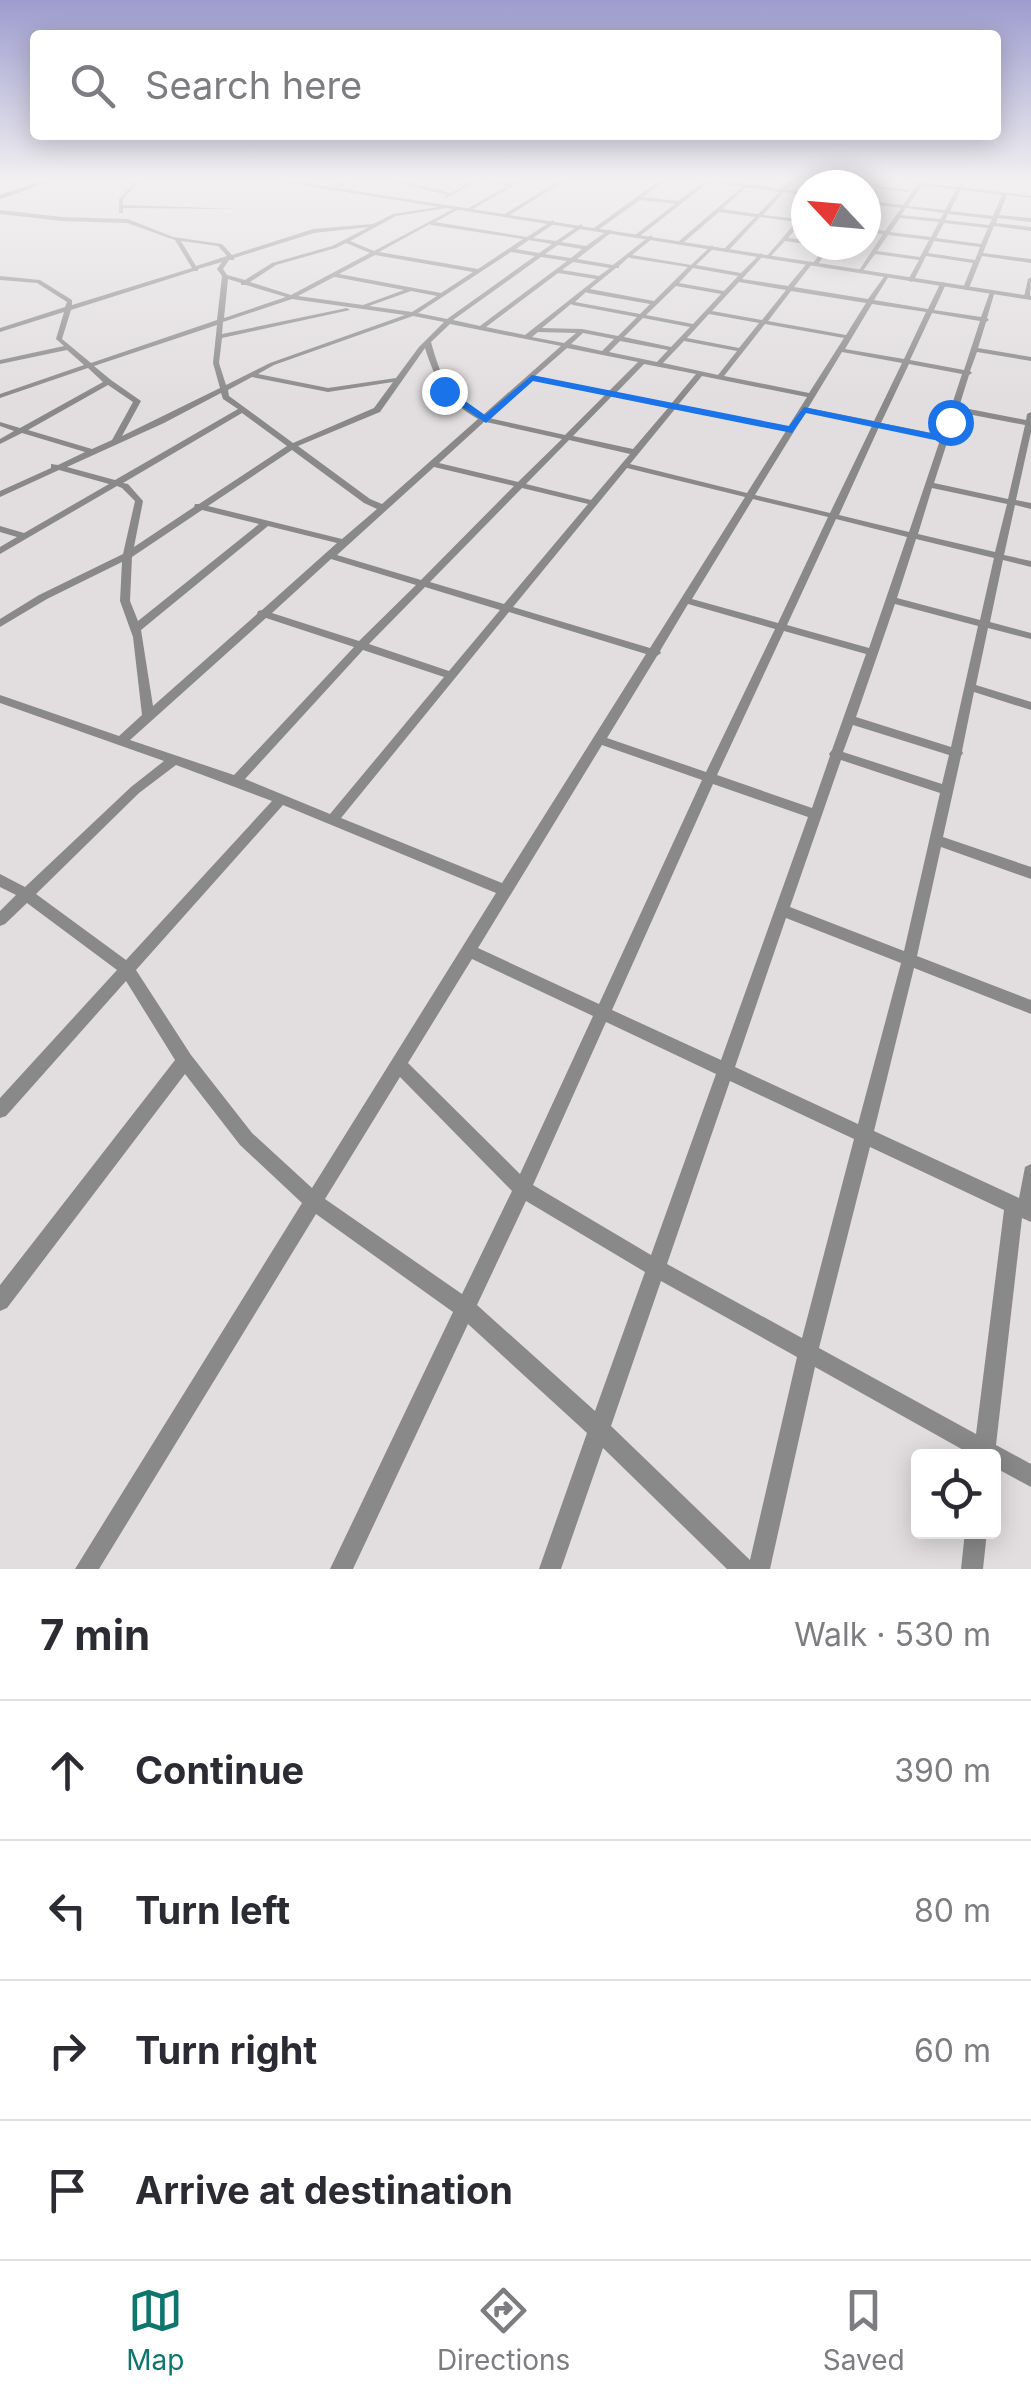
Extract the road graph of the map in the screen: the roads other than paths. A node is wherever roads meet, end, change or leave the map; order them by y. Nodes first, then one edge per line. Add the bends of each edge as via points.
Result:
1 (186, 253) edge
2 (225, 253) edge
3 (249, 253) edge
4 (308, 253) edge
5 (374, 253) edge
6 (383, 253) edge
7 (506, 253) edge
8 (534, 253) edge
9 (580, 253) edge
10 (633, 253) edge
11 (706, 253) edge
12 (746, 253) edge
13 (767, 253) edge
14 (889, 253) edge
15 (924, 253) edge
16 (980, 253) edge
17 (540, 254) junction
18 (630, 256) junction
19 (764, 256) junction
20 (922, 256) junction
21 (978, 258) junction
22 (229, 260) junction
23 (572, 260) junction
24 (816, 260) edge
25 (868, 260) edge
26 (1031, 261) edge
27 (812, 264) junction
28 (617, 267) junction
29 (694, 267) junction
30 (196, 270) junction
31 (479, 271) junction
32 (556, 271) junction
33 (860, 272) junction
34 (335, 274) junction
35 (225, 276) junction
36 (886, 276) junction
37 (0, 278) edge
38 (602, 278) junction
39 (740, 278) junction
40 (911, 280) junction
41 (1031, 280) edge
42 (243, 284) junction
43 (675, 284) junction
44 (943, 284) junction
45 (791, 288) junction
46 (966, 288) junction
47 (411, 289) junction
48 (588, 291) junction
49 (994, 292) junction
50 (726, 293) junction
51 (292, 296) junction
52 (442, 296) junction
53 (1029, 298) edge
54 (656, 302) junction
55 (872, 302) junction
56 (573, 304) junction
57 (360, 307) junction
58 (70, 308) junction
59 (932, 311) junction
60 (708, 312) junction
61 (413, 314) junction
62 (642, 316) junction
63 (222, 320) junction
64 (986, 320) junction
65 (448, 322) junction
66 (765, 323) junction
67 (696, 326) junction
68 (480, 328) junction
69 (0, 330) edge
70 (538, 330) junction
71 (582, 332) junction
72 (220, 336) junction
73 (526, 338) junction
74 (619, 338) junction
75 (683, 339) junction
76 (427, 342) junction
77 (845, 344) junction
78 (564, 347) junction
79 (66, 348) junction
80 (673, 349) junction
81 (742, 350) junction
82 (976, 350) junction
83 (603, 354) junction
84 (1031, 359) edge
85 (0, 362) edge
86 (642, 362) junction
87 (907, 362) junction
88 (658, 365) junction
89 (88, 366) junction
90 (968, 373) junction
91 (700, 374) junction
92 (253, 375) junction
93 (532, 378) junction
94 (719, 378) junction
95 (401, 379) junction
96 (108, 382) junction
97 (223, 391) junction
98 (610, 394) junction
99 (0, 396) edge
100 (808, 403) junction
101 (673, 406) junction
102 (954, 410) junction
103 (240, 411) junction
104 (1030, 418) edge
105 (486, 420) junction
106 (0, 424) edge
107 (877, 424) junction
108 (792, 430) junction
109 (21, 431) junction
110 (566, 438) junction
111 (944, 438) junction
112 (116, 440) junction
113 (0, 442) edge
114 (292, 446) junction
115 (90, 451) junction
116 (634, 452) junction
117 (436, 465) junction
118 (622, 465) junction
119 (54, 466) junction
120 (1025, 476) edge
121 (118, 484) junction
122 (519, 485) junction
123 (930, 485) junction
124 (0, 494) edge
125 (752, 495) junction
126 (593, 502) junction
127 (1012, 502) junction
128 (198, 506) junction
129 (1031, 506) edge
130 (383, 508) junction
131 (833, 516) junction
132 (267, 522) junction
133 (0, 529) edge
134 (23, 536) junction
135 (911, 536) junction
136 (343, 542) junction
137 (0, 551) edge
138 (328, 555) junction
139 (128, 556) junction
140 (998, 556) junction
141 (1031, 564) edge
142 (422, 584) junction
143 (891, 600) junction
144 (688, 601) junction
145 (506, 608) junction
146 (262, 613) junction
147 (0, 624) edge
148 (985, 624) junction
149 (782, 627) junction
150 (136, 628) junction
151 (1031, 636) edge
152 (361, 646) junction
153 (871, 652) junction
154 (656, 653) junction
155 (450, 675) junction
156 (973, 688) junction
157 (0, 699) edge
158 (1031, 706) edge
159 (148, 716) junction
160 (848, 719) junction
161 (122, 740) junction
162 (600, 740) junction
163 (957, 753) junction
164 (836, 754) junction
165 (176, 759) junction
166 (710, 776) junction
167 (236, 781) junction
168 (948, 791) junction
169 (280, 800) junction
170 (814, 814) junction
171 (332, 820) junction
172 (937, 840) junction
173 (1031, 873) edge
174 (0, 880) edge
175 (506, 891) junction
176 (26, 894) junction
177 (782, 910) junction
178 (0, 920) edge
179 (469, 952) junction
180 (909, 960) junction
181 (126, 968) junction
182 (1031, 1007) edge
183 (602, 1015) junction
184 (185, 1061) junction
185 (399, 1064) junction
186 (725, 1074) junction
187 (0, 1110) edge
188 (863, 1134) junction
189 (1031, 1172) edge
190 (522, 1190) junction
191 (314, 1202) junction
192 (1024, 1210) edge
193 (657, 1270) junction
194 (0, 1301) edge
195 (466, 1308) junction
196 (808, 1353) junction
197 (598, 1429) junction
198 (977, 1449) edge
199 (985, 1449) edge
200 (1001, 1461) edge
201 (1031, 1476) edge
202 (975, 1539) edge
203 (86, 1569) edge
204 (341, 1569) edge
205 (550, 1569) edge
206 (742, 1569) edge
207 (760, 1569) edge
208 (972, 1569) edge

1 - 30 street
2 - 22 street
3 - 22 street
4 - 42 street
5 - 34 street
6 - 31 street
7 - 31 street
8 - 17 street
9 - 23 street
10 - 18 street
11 - 29 street
12 - 19 street
13 - 19 street
14 - 20 street
15 - 20 street
16 - 21 street
17 - 23 street
17 - 65 street
18 - 28 street
18 - 29 street
19 - 27 street
19 - 39 street
20 - 21 street
20 - 40 street
21 - 26 street
21 - 46 street
22 - 30 street
22 - 35 street via 220,269
23 - 28 street
23 - 32 street
24 - 27 street
25 - 33 street
27 - 33 street
27 - 45 street
28 - 38 street
29 - 39 street
29 - 43 street
30 - 58 street
31 - 52 street
32 - 38 street
32 - 68 street
33 - 36 street
34 - 47 street
34 - 51 street
35 - 42 street
35 - 63 street
36 - 40 street
36 - 55 street
37 - 58 street via 41,282 70,300
38 - 48 street
39 - 45 street
39 - 50 street
40 - 44 street
41 - 53 street
42 - 51 street
43 - 50 street
43 - 54 street
44 - 46 street
44 - 59 street
45 - 55 street
45 - 66 street
46 - 49 street
47 - 52 street
47 - 57 street
48 - 54 street
48 - 56 street
49 - 53 street
49 - 64 street
50 - 60 street
51 - 57 street
51 - 63 street
52 - 61 street
54 - 62 street
55 - 59 street
55 - 77 street
56 - 62 street
56 - 70 street
57 - 61 street
57 - 72 street
58 - 69 street
58 - 79 street via 59,334
59 - 64 street
59 - 87 street
60 - 66 street
60 - 67 street
61 - 65 street
61 - 92 street
62 - 67 street
62 - 74 street
63 - 72 street
63 - 89 street
64 - 82 street
65 - 68 street
65 - 76 street
66 - 77 street
66 - 81 street
67 - 75 street
68 - 73 street
70 - 71 street
70 - 73 street
71 - 74 street
71 - 78 street
72 - 97 street via 216,364
73 - 78 street
74 - 80 street
74 - 83 street
75 - 80 street
75 - 81 street
76 - 95 street
76 - 105 street via 444,391
77 - 87 street
77 - 100 street
78 - 83 street
78 - 93 street
79 - 85 street
79 - 89 street
80 - 88 street
81 - 94 street
82 - 84 street
82 - 90 street
83 - 86 street
86 - 88 street
86 - 98 street
87 - 90 street
87 - 107 street
88 - 91 street
89 - 96 street
89 - 99 street
90 - 102 street
91 - 94 street
91 - 101 street
92 - 95 street via 328,390
92 - 97 street
93 - 98 street
93 - 105 street
94 - 100 street
95 - 114 street via 368,416
96 - 109 street
96 - 112 street via 138,401
97 - 103 street
97 - 112 street
98 - 101 street
98 - 110 street
100 - 107 street
100 - 108 street
101 - 108 street
101 - 116 street
102 - 104 street
102 - 111 street
103 - 114 street
103 - 121 street
104 - 120 street
105 - 110 street
105 - 117 street
106 - 109 street
107 - 111 street
107 - 131 street
108 - 125 street
109 - 113 street
109 - 115 street
110 - 116 street
110 - 122 street
111 - 123 street
112 - 115 street
114 - 128 street
114 - 130 street
115 - 119 street
116 - 118 street
117 - 122 street
117 - 130 street
118 - 125 street
118 - 126 street
119 - 121 street
119 - 124 street
120 - 127 street
121 - 134 street
121 - 139 street via 138,501
122 - 126 street
122 - 142 street
123 - 127 street
123 - 135 street
125 - 131 street
125 - 144 street
126 - 145 street
127 - 129 street
127 - 140 street
128 - 132 street
128 - 139 street
130 - 136 street
131 - 135 street
131 - 149 street
132 - 136 street
132 - 150 street
133 - 134 street
134 - 137 street
135 - 140 street
135 - 143 street
136 - 138 street
138 - 142 street
138 - 146 street
139 - 147 street
139 - 150 street via 125,602
140 - 141 street
140 - 148 street
142 - 145 street
142 - 152 street
143 - 148 street
143 - 153 street
144 - 149 street
144 - 154 street
145 - 154 street
145 - 155 street
146 - 152 street
146 - 159 street
148 - 151 street
148 - 156 street
149 - 153 street
149 - 166 street
150 - 159 street
152 - 155 street
152 - 167 street
153 - 160 street
154 - 162 street
155 - 171 street
156 - 158 street
156 - 163 street
157 - 161 street
159 - 161 street
160 - 163 street
160 - 164 street
161 - 165 street
162 - 166 street
162 - 175 street
163 - 168 street
164 - 168 street
164 - 170 street
165 - 167 street
165 - 176 street
166 - 170 street
166 - 183 street
167 - 169 street
168 - 172 street
169 - 171 street
169 - 181 street
170 - 177 street
171 - 175 street
172 - 173 street
172 - 180 street
174 - 176 street
175 - 179 street
176 - 178 street
176 - 181 street
177 - 180 street
177 - 186 street
179 - 183 street
179 - 185 street
180 - 182 street
180 - 188 street
181 - 184 street
181 - 187 street
183 - 186 street
183 - 190 street
184 - 191 street via 246,1139
184 - 194 street
185 - 190 street
185 - 191 street
186 - 188 street
186 - 193 street
188 - 192 street
188 - 196 street
189 - 192 street
190 - 193 street
190 - 195 street
191 - 195 street
191 - 203 street
192 - 199 street
193 - 196 street
193 - 197 street
195 - 197 street
195 - 204 street
196 - 198 street
196 - 207 street
197 - 205 street
197 - 206 street
200 - 201 street
202 - 208 street

